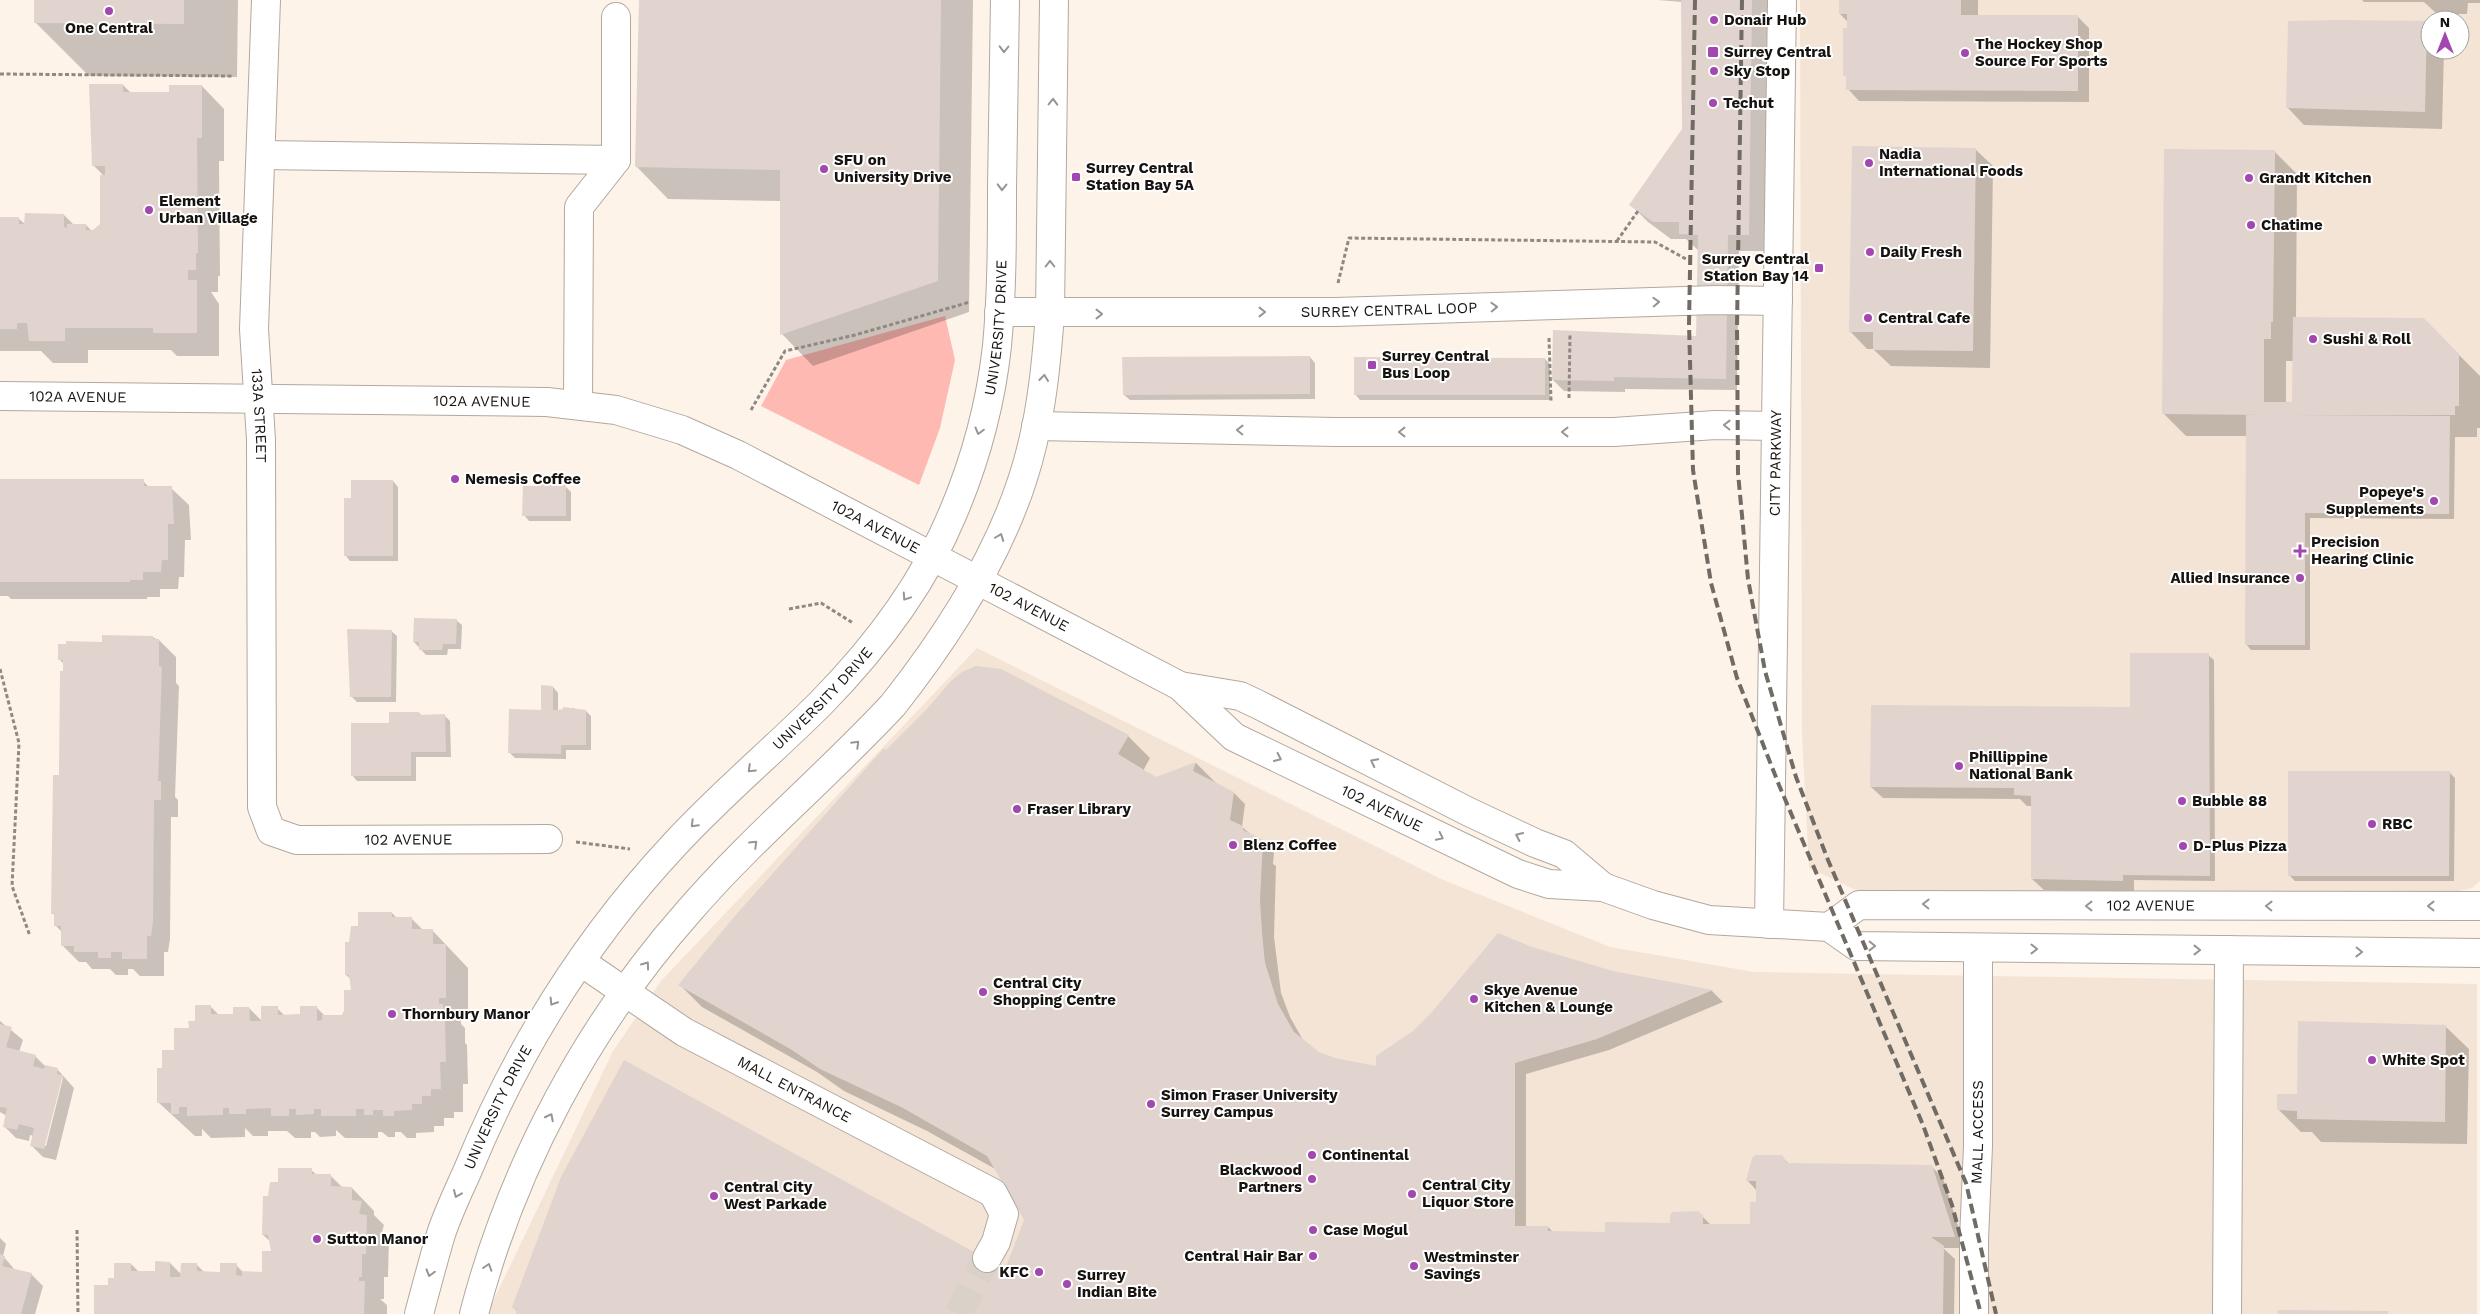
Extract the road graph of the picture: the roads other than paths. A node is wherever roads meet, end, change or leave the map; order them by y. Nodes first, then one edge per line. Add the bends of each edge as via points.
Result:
1 (266, 0) edge
2 (1005, 0) edge
3 (1054, 0) edge
4 (1782, 0) edge
5 (616, 17) dead end
6 (261, 155) junction
7 (616, 160) junction
8 (1778, 301) junction
9 (999, 312) junction
10 (1050, 313) junction
11 (0, 396) edge
12 (258, 398) junction
13 (578, 404) junction
14 (1036, 426) junction
15 (1776, 426) junction
16 (932, 556) junction
17 (977, 580) junction
18 (1180, 686) junction
19 (271, 831) joint
20 (548, 839) road end
21 (1602, 887) junction
22 (2480, 906) edge
23 (1768, 924) junction
24 (1829, 927) junction
25 (1978, 948) junction
26 (2229, 950) junction
27 (2480, 953) edge
28 (581, 962) junction
29 (626, 992) junction
30 (987, 1258) tunnel mouth
31 (418, 1314) edge
32 (474, 1314) edge
33 (1974, 1314) edge
34 (2227, 1314) edge

1 - 6 street, 133A STREET
2 -> 9 street, UNIVERSITY DRIVE
10 -> 3 street
4 - 8 street, CITY PARKWAY
5 - 7 street
6 - 7 street
6 - 12 street, 133A STREET via 254,329
7 - 13 street via 579,207
10 -> 8 street, SURREY CENTRAL LOOP via 1336,312 1716,300
8 - 15 street, CITY PARKWAY
9 - 10 street, SURREY CENTRAL LOOP
9 -> 16 street, UNIVERSITY DRIVE via 992,375 970,466 955,508
14 -> 10 street via 1043,392
11 - 12 street, 102A AVENUE
12 - 13 street, 102A AVENUE
12 - 19 street, 133A STREET via 261,440 262,807
13 - 16 street, 102A AVENUE via 616,410 682,430 738,455
15 -> 14 street via 1715,425 1614,432 1337,432
17 -> 14 street via 997,546 1022,481
15 - 23 street, CITY PARKWAY
16 - 17 street, 102 AVENUE
16 -> 28 street, UNIVERSITY DRIVE via 908,596 850,672 676,842 644,878
17 - 18 street, 102 AVENUE
29 -> 17 street via 688,911 725,871 893,705 938,643
21 -> 18 street, 102 AVENUE via 1564,854 1469,812 1257,704 1240,696
18 -> 21 street, 102 AVENUE via 1234,737 1461,847 1518,874 1549,884
19 - 20 street, 102 AVENUE via 297,840
21 - 23 street, 102 AVENUE via 1695,918
22 -> 24 street, 102 AVENUE via 1859,904
23 - 24 street, 102 AVENUE
24 -> 25 street via 1856,946
25 -> 26 street
25 - 33 street, MALL ACCESS
26 -> 27 street
26 - 34 street
28 - 29 street, MALL ENTRANCE
28 -> 31 street, UNIVERSITY DRIVE via 535,1033 479,1143 442,1231
29 - 30 street, MALL ENTRANCE via 684,1032 993,1193 1004,1214 996,1242
32 -> 29 street via 486,1270 527,1164 576,1068

